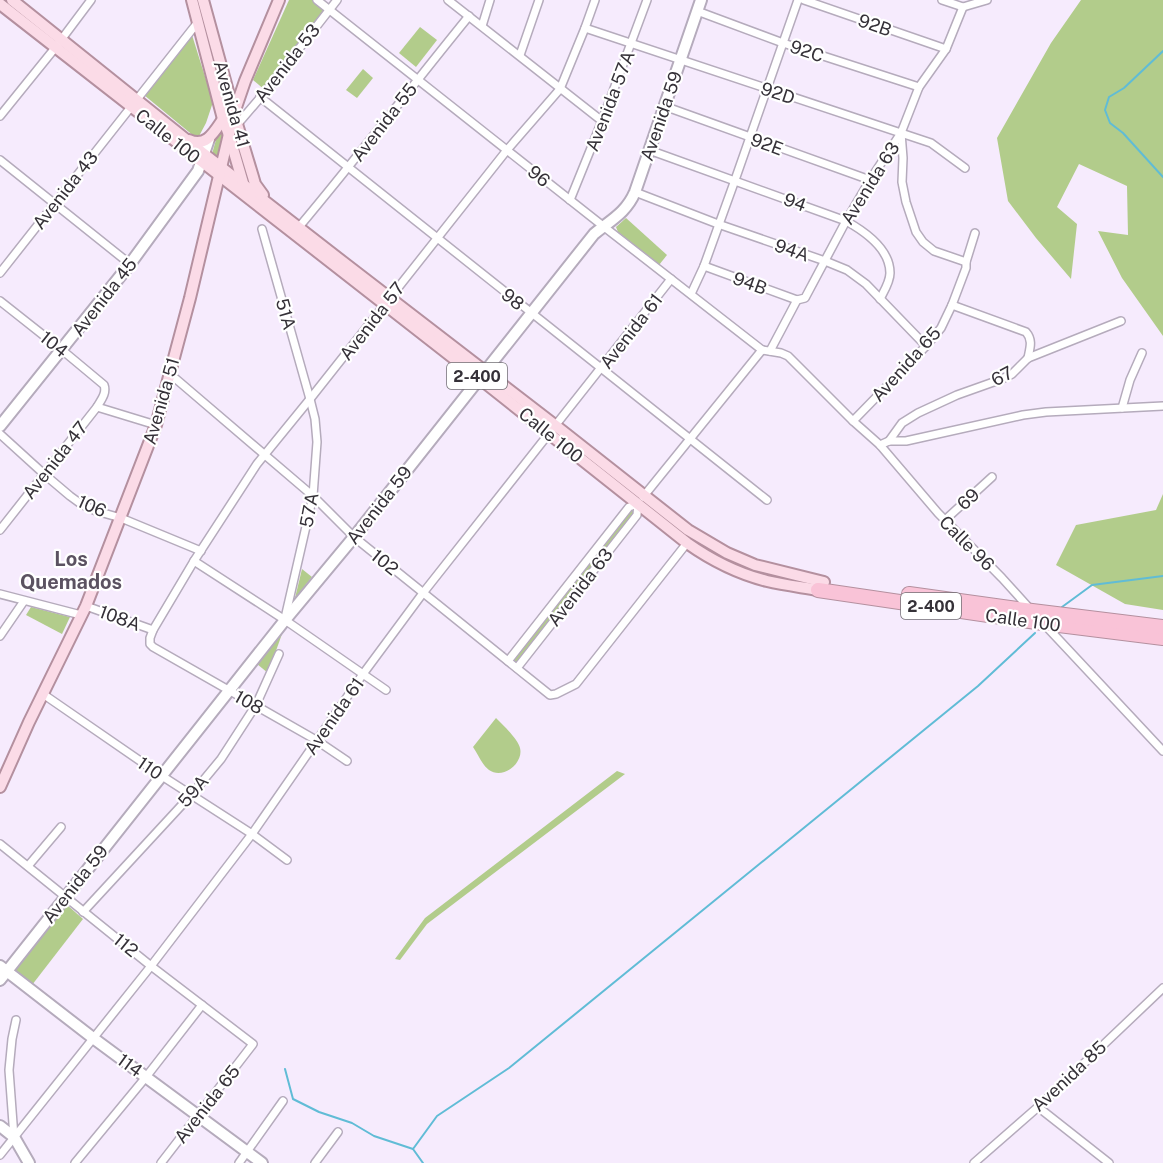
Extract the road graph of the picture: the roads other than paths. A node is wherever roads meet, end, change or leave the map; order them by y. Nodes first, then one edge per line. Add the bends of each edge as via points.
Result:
1 (12, 0) edge
2 (91, 0) edge
3 (192, 0) edge
4 (203, 0) edge
5 (279, 0) edge
6 (317, 0) edge
7 (337, 0) edge
8 (448, 0) edge
9 (490, 0) edge
10 (539, 0) edge
11 (595, 0) edge
12 (647, 0) edge
13 (798, 0) edge
14 (804, 0) edge
15 (942, 0) edge
16 (987, 0) edge
17 (0, 4) edge
18 (699, 5) edge
19 (963, 7) junction
20 (329, 10) junction
21 (469, 16) junction
22 (198, 22) junction
23 (482, 26) junction
24 (585, 28) junction
25 (783, 43) junction
26 (58, 44) junction
27 (632, 44) junction
28 (946, 49) junction
29 (520, 55) junction
30 (680, 60) junction
31 (224, 73) junction
32 (418, 79) junction
33 (245, 81) junction
34 (919, 87) junction
35 (560, 89) junction
36 (766, 89) junction
37 (217, 94) junction
38 (260, 98) junction
39 (133, 104) junction
40 (664, 106) junction
41 (235, 114) junction
42 (0, 116) edge
43 (223, 118) junction
44 (602, 121) junction
45 (901, 134) junction
46 (230, 135) junction
47 (211, 136) junction
48 (750, 138) junction
49 (187, 139) junction
50 (507, 150) junction
51 (650, 150) junction
52 (203, 158) junction
53 (0, 160) edge
54 (348, 168) junction
55 (965, 168) dead end
56 (220, 171) junction
57 (735, 180) junction
58 (870, 180) junction
59 (243, 184) junction
60 (635, 192) junction
61 (213, 198) junction
62 (249, 198) junction
63 (570, 200) junction
64 (55, 203) junction
65 (270, 205) junction
66 (846, 220) junction
67 (718, 224) junction
68 (603, 226) junction
69 (299, 227) junction
70 (262, 229) dead end
71 (975, 233) dead end
72 (437, 239) junction
73 (825, 261) junction
74 (966, 262) junction
75 (130, 264) junction
76 (704, 266) junction
77 (0, 273) edge
78 (671, 279) junction
79 (691, 294) junction
80 (880, 299) junction
81 (797, 300) junction
82 (0, 301) edge
83 (387, 301) junction
84 (952, 305) junction
85 (531, 314) junction
86 (1121, 321) dead end
87 (926, 346) junction
88 (62, 350) junction
89 (766, 351) junction
90 (1142, 353) dead end
91 (1028, 358) junction
92 (601, 369) junction
93 (482, 374) junction
94 (169, 376) junction
95 (105, 389) joint
96 (310, 399) junction
97 (1163, 406) edge
98 (97, 407) junction
99 (1122, 408) junction
100 (853, 421) junction
101 (156, 425) junction
102 (0, 426) edge
103 (553, 430) junction
104 (0, 434) edge
105 (689, 440) junction
106 (889, 441) junction
107 (880, 445) junction
108 (265, 454) junction
109 (44, 474) junction
110 (992, 477) dead end
111 (645, 494) junction
112 (313, 496) junction
113 (767, 500) dead end
114 (638, 504) junction
115 (121, 518) junction
116 (945, 520) junction
117 (0, 530) edge
118 (354, 537) junction
119 (687, 543) junction
120 (201, 551) junction
121 (194, 561) junction
122 (821, 586) junction
123 (423, 593) junction
124 (0, 594) edge
125 (24, 601) junction
126 (84, 611) junction
127 (1032, 611) junction
128 (285, 620) junction
129 (1043, 623) junction
130 (1163, 627) edge
131 (153, 630) junction
132 (0, 636) edge
133 (1163, 638) edge
134 (150, 644) joint
135 (279, 654) dead end
136 (508, 661) junction
137 (517, 668) junction
138 (363, 674) junction
139 (229, 690) junction
140 (386, 690) dead end
141 (43, 694) junction
142 (256, 705) junction
143 (316, 740) junction
144 (1163, 751) edge
145 (347, 761) dead end
146 (162, 776) junction
147 (0, 787) edge
148 (192, 794) junction
149 (61, 827) dead end
150 (252, 834) junction
151 (0, 844) edge
152 (287, 860) dead end
153 (28, 866) junction
154 (65, 897) junction
155 (83, 912) junction
156 (151, 966) junction
157 (2, 973) edge
158 (1163, 988) edge
159 (202, 1005) junction
160 (16, 1020) dead end
161 (93, 1038) junction
162 (253, 1044) joint
163 (146, 1077) junction
164 (283, 1101) dead end
165 (1038, 1107) junction
166 (199, 1115) junction
167 (0, 1126) edge
168 (338, 1132) dead end
169 (14, 1137) junction
170 (247, 1152) junction
171 (0, 1155) edge
172 (28, 1163) edge
173 (75, 1163) edge
174 (161, 1163) edge
175 (239, 1163) edge
176 (262, 1163) edge
177 (315, 1163) edge
178 (974, 1163) edge
179 (1109, 1163) edge

1 - 26 main road, Calle 100
2 - 26 street
3 - 22 main road, Avenida 41
4 - 31 main road, Avenida 41
5 - 33 main road, Avenida 51
6 - 20 street, 96
7 - 20 street, Avenida 53
8 - 21 street
9 - 23 street
10 - 29 street
11 - 24 street, Avenida 57
12 - 27 street, Avenida 57A
13 - 25 street, Avenida 61
14 - 28 street, 92B
15 - 19 street
16 - 19 street
17 - 26 main road, Calle 100
18 - 25 street, 92C
18 - 30 street, Avenida 59
19 - 28 street, Avenida 63
20 - 32 street, 96
20 - 38 street, Avenida 53
21 - 23 street
21 - 32 street, Avenida 55
22 - 37 main road, Avenida 41
22 - 39 street, Avenida 43
23 - 29 street
24 - 27 street, 92D
24 - 35 street, Avenida 57
25 - 34 street, 92C
25 - 36 street, Avenida 61
26 - 39 main road, Calle 100
26 - 42 street
27 - 30 street, 92D
27 - 44 street, Avenida 57A
28 - 34 street, Avenida 63
29 - 35 street
30 - 36 street, 92D
30 - 40 street, Avenida 59
31 - 33 main road via 232,83
31 - 41 main road, Avenida 41
32 - 50 street, 96
32 - 54 street, Avenida 55
33 - 41 main road, Avenida 51
34 - 45 street, Avenida 63
35 - 44 street
35 - 50 street, Avenida 57
36 - 45 street, 92D
36 - 48 street, Avenida 61
37 - 43 main road, Avenida 41
37 - 47 main road
38 - 41 street, Avenida 53
38 - 54 street, 98
39 - 49 main road, Calle 100
39 - 52 main road, Calle 100
39 - 64 street, Avenida 43
40 - 48 street, 92E
40 - 51 street, Avenida 59
41 - 43 main road
41 - 46 main road, Avenida 51
41 - 65 main road, Avenida 41 via 255,184
43 - 46 main road, Avenida 41
43 - 47 main road
44 - 63 street, Avenida 57A
45 - 55 street, 92D via 931,143
45 - 58 street, Avenida 63
45 - 74 street via 902,182 916,232 934,251
46 - 56 main road, Avenida 51
46 - 59 main road, Avenida 41
47 - 49 main road via 196,143
47 - 52 street, Avenida 45
48 - 57 street, Avenida 61
48 - 58 street, 92E
49 - 52 main road, Calle 100
50 - 63 street, 96
50 - 72 street, Avenida 57
51 - 57 street, 94
51 - 60 street, Avenida 59
52 - 56 main road, Calle 100
52 - 75 street, Avenida 45 via 198,171
53 - 64 street
54 - 69 street, Avenida 55
54 - 72 street, 98
56 - 59 main road, Calle 100 / 2-400
56 - 61 main road, Avenida 51
56 - 62 main road, Calle 100 / 2-400
57 - 66 street, 94
57 - 67 street, Avenida 61
58 - 66 street, Avenida 63
59 - 62 main road, Avenida 41
59 - 65 main road, Calle 100 / 2-400
60 - 67 street, 94A
60 - 68 street, Avenida 59 via 625,210
61 - 62 main road via 228,188
61 - 94 main road, Avenida 51
62 - 83 main road, Calle 100 / 2-400
63 - 68 street, 96
64 - 75 street
64 - 77 street, Avenida 43
65 - 69 main road, Calle 100 / 2-400
66 - 73 street, Avenida 63
66 - 80 street, 94 via 870,236 888,261 890,272
67 - 73 street, 94A
67 - 76 street, Avenida 61
68 - 78 street, 96
68 - 85 street, Avenida 59
69 - 83 main road, Calle 100 / 2-400
70 - 96 street, 51A
71 - 74 street, Avenida 65
72 - 83 street, Avenida 57
72 - 85 street, 98
73 - 80 street, 94A via 856,276
73 - 81 street, Avenida 63 via 805,298
74 - 84 street, Avenida 65
75 - 88 street, Avenida 45
76 - 79 street, Avenida 61
76 - 81 street, 94B
78 - 79 street, 96
78 - 92 street, Avenida 61
79 - 89 street, 96
80 - 87 street, 94A
81 - 89 street, Avenida 63
82 - 88 street, 104
83 - 93 main road, Calle 100 / 2-400
83 - 96 street, Avenida 57
84 - 87 street, Avenida 65
84 - 91 street via 1026,332 1031,340
85 - 92 street, 98
85 - 93 street, Avenida 59
86 - 91 street, 67
87 - 100 street, Avenida 65
88 - 95 street, 104
88 - 102 street, Avenida 45
89 - 100 street, Calle 96 via 788,356
89 - 105 street, Avenida 63
90 - 99 street
91 - 106 street, 67 via 1002,379 918,413 902,423
92 - 103 street, Avenida 61
92 - 105 street, 98
93 - 103 main road, Calle 100 / 2-400
93 - 118 street, Avenida 59
94 - 101 main road, Avenida 51
94 - 108 street, 102
95 - 98 street, Avenida 47
96 - 108 street, Avenida 57
96 - 112 street, 57A via 317,442
97 - 99 street
98 - 101 street
98 - 109 street, Avenida 47
99 - 106 street via 1023,415 906,441
100 - 107 street, Calle 96
101 - 115 main road, Avenida 51
103 - 111 main road, Calle 100 / 2-400
103 - 114 main road, Calle 100 / 2-400
103 - 123 street, Avenida 61
104 - 109 street, 106
105 - 111 street, Avenida 63
105 - 113 street, 98
106 - 107 street
107 - 116 street, Calle 96
108 - 112 street, 102
108 - 120 street, Avenida 57
109 - 115 street, 106 via 81,504
109 - 117 street, Avenida 47
110 - 116 street, 69
111 - 114 street, Avenida 63
111 - 122 main road, Calle 100 / 2-400 via 688,530 727,553
112 - 118 street, 102
112 - 128 street, 57A
114 - 119 main road, Calle 100 / 2-400
114 - 136 street, Avenida 63 via 629,507
114 - 137 street, Avenida 63 via 637,515
115 - 120 street, 106
115 - 126 main road, Avenida 51
116 - 127 street, Calle 96
118 - 123 street, 102
118 - 128 street, Avenida 59
119 - 122 main road, Calle 100 / 2-400 via 740,572 768,581
119 - 137 street, 102 via 576,684 550,695
120 - 121 street, Avenida 57
121 - 128 street
121 - 131 street, Avenida 57
122 - 127 highway, Calle 100 / 2-400
122 - 129 highway, Calle 100 / 2-400
123 - 136 street, 102
123 - 138 street, Avenida 61
124 - 125 street, 108A
125 - 126 street, 108A
125 - 132 street
126 - 131 street, 108A
126 - 141 main road, Avenida 51
127 - 129 street, Calle 96
127 - 130 highway, Calle 100 / 2-400
128 - 138 street
128 - 139 street, Avenida 59
129 - 133 highway, Calle 100 / 2-400
129 - 144 street, Calle 96
131 - 134 street, Avenida 57
134 - 139 street, 108
135 - 142 street, 59A
136 - 137 street, 102
138 - 140 street
138 - 143 street, Avenida 61
139 - 142 street, 108
139 - 146 street, Avenida 59
141 - 146 street, 110
141 - 147 main road, Avenida 51
142 - 143 street, 108
142 - 148 street, 59A via 222,759
143 - 145 street, 108
143 - 150 street, Avenida 61
146 - 148 street, 110
146 - 154 street, Avenida 59
148 - 150 street, 110
148 - 155 street, 59A
149 - 153 street
150 - 152 street, 110
150 - 156 street, Avenida 61
151 - 153 street, 112
153 - 154 street, 112
154 - 155 street, 112
154 - 157 street, Avenida 59
155 - 156 street, 112
156 - 159 street, 112
156 - 161 street, Avenida 61
157 - 161 street, 114
158 - 165 street, Avenida 85
159 - 162 street, 112
159 - 163 street
160 - 169 street via 9,1070
161 - 163 street, 114
161 - 169 street, Avenida 61
162 - 166 street, Avenida 65
163 - 166 street, 114
163 - 173 street
164 - 170 street
165 - 178 street, Avenida 85
165 - 179 street
166 - 170 street, 114
166 - 174 street, Avenida 65
167 - 169 street
168 - 177 street
169 - 171 street, Avenida 61
169 - 172 street
170 - 175 street
170 - 176 street, 114

